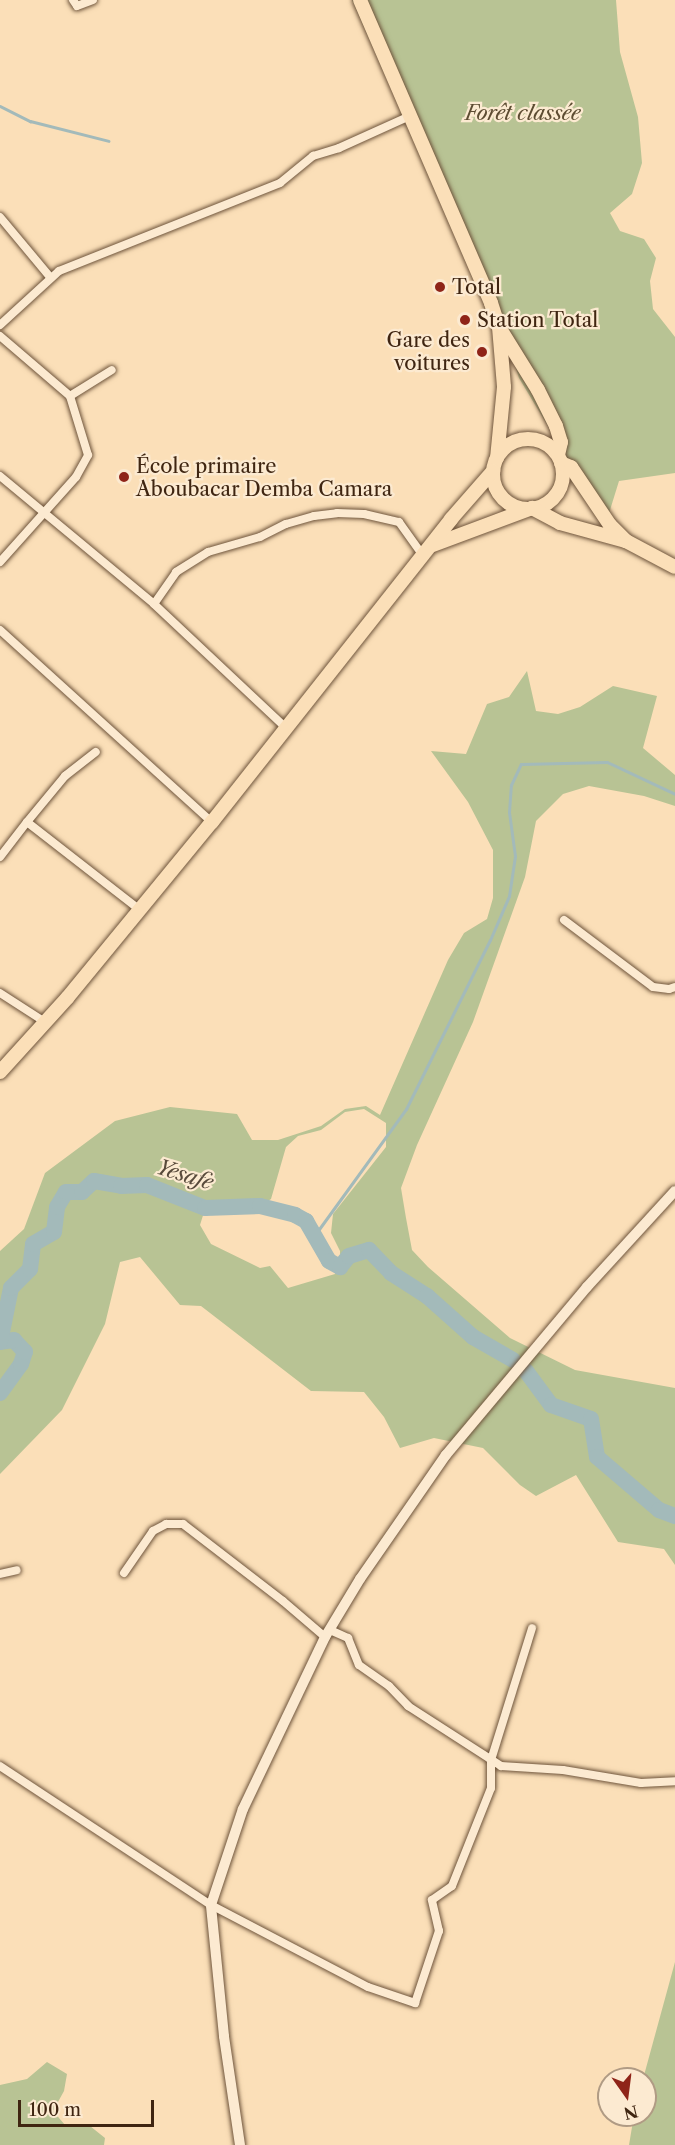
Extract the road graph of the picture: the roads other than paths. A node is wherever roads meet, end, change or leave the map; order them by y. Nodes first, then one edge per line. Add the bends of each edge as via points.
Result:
1 (73, 0) edge
2 (93, 0) edge
3 (360, 0) edge
4 (410, 116) junction
5 (0, 217) edge
6 (50, 277) junction
7 (0, 325) edge
8 (499, 327) junction
9 (0, 336) edge
10 (112, 370) dead end
11 (70, 396) junction
12 (560, 459) junction
13 (495, 465) junction
14 (0, 476) edge
15 (532, 508) junction
16 (42, 512) junction
17 (626, 541) junction
18 (433, 545) junction
19 (424, 557) junction
20 (0, 562) edge
21 (675, 567) edge
22 (154, 604) junction
23 (0, 630) edge
24 (286, 728) junction
25 (96, 752) dead end
26 (27, 822) junction
27 (212, 822) junction
28 (0, 857) edge
29 (140, 909) junction
30 (564, 920) dead end
31 (675, 987) edge
32 (0, 993) edge
33 (45, 1022) junction
34 (0, 1072) edge
35 (675, 1191) edge
36 (17, 1570) dead end
37 (124, 1573) dead end
38 (0, 1574) edge
39 (532, 1628) dead end
40 (327, 1634) junction
41 (491, 1760) junction
42 (0, 1766) edge
43 (675, 1781) edge
44 (211, 1905) junction
45 (240, 2145) edge

1 - 2 street via 77,6
3 - 4 highway
4 - 6 street via 312,156 280,183
4 - 8 highway
5 - 6 street
6 - 7 street
8 - 12 highway via 556,426 561,442
8 - 13 highway via 504,387
9 - 11 street
10 - 11 street
11 - 16 street via 88,455 76,477
12 - 13 highway via 542,442 521,440 503,450
12 - 15 highway via 563,473 558,492 551,500
12 - 17 highway via 571,467 610,525
13 - 15 highway via 494,481 504,499 522,508
13 - 18 highway
14 - 16 street
15 - 17 highway via 560,523
15 - 18 highway
16 - 20 street
16 - 22 street
17 - 21 highway
18 - 19 highway
19 - 22 street via 399,522 364,514 314,516 208,552 176,572
19 - 24 highway
22 - 24 street
23 - 27 street
24 - 27 highway
25 - 26 street via 65,776
26 - 28 street
26 - 29 street
27 - 29 highway
29 - 33 highway
30 - 31 street via 653,987
32 - 33 street
33 - 34 highway
35 - 40 street via 587,1287 446,1455
36 - 38 street
37 - 40 street via 153,1531 166,1524 183,1524
39 - 41 street
40 - 41 street via 348,1638 359,1665 389,1686 408,1706
40 - 44 street via 243,1809
41 - 43 street via 501,1766 563,1770 641,1783
41 - 44 street via 491,1788 452,1886 432,1900 439,1931 415,2003 368,1987
42 - 44 street
44 - 45 street

